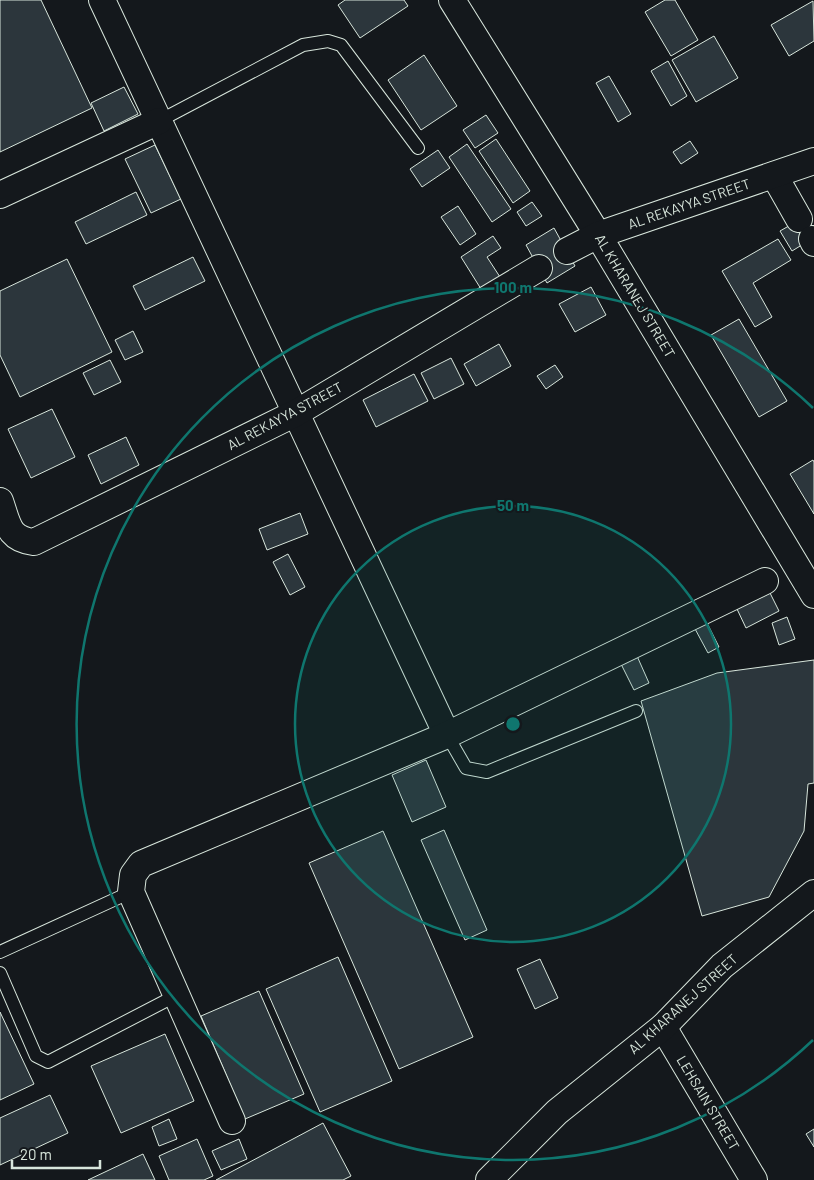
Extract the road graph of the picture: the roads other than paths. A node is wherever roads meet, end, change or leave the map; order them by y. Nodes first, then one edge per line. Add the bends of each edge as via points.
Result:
1 (102, 0) edge
2 (452, 0) edge
3 (159, 121) junction
4 (418, 148) dead end
5 (814, 161) edge
6 (774, 175) junction
7 (0, 195) edge
8 (808, 234) edge
9 (598, 235) junction
10 (567, 251) dead end
11 (539, 268) dead end
12 (296, 413) junction
13 (0, 501) edge
14 (765, 581) dead end
15 (814, 595) edge
16 (636, 712) dead end
17 (447, 735) junction
18 (131, 892) junction
19 (814, 894) edge
20 (0, 952) edge
21 (0, 973) edge
22 (177, 995) junction
23 (663, 1027) junction
24 (232, 1121) dead end
25 (489, 1180) edge
26 (754, 1180) edge

1 - 3 street
2 - 9 street, AL KHARANEJ STREET
3 - 4 lane via 304,45 328,41 341,46
3 - 7 street
3 - 12 street
5 - 6 street, AL REKAYYA STREET
6 - 8 street
6 - 9 street, AL REKAYYA STREET
9 - 10 street, AL REKAYYA STREET
9 - 15 street, AL KHARANEJ STREET
11 - 12 street, AL REKAYYA STREET
12 - 13 street, AL REKAYYA STREET via 34,542 22,541 12,533
12 - 17 street
14 - 17 street
16 - 17 lane via 487,772 466,768
17 - 18 street via 141,864 133,876
18 - 20 lane
18 - 22 street
19 - 23 street, AL KHARANEJ STREET via 722,966
21 - 22 lane via 36,1056 48,1062
22 - 24 street
23 - 25 street, AL KHARANEJ STREET via 557,1112
23 - 26 street, LEHSAIN STREET

